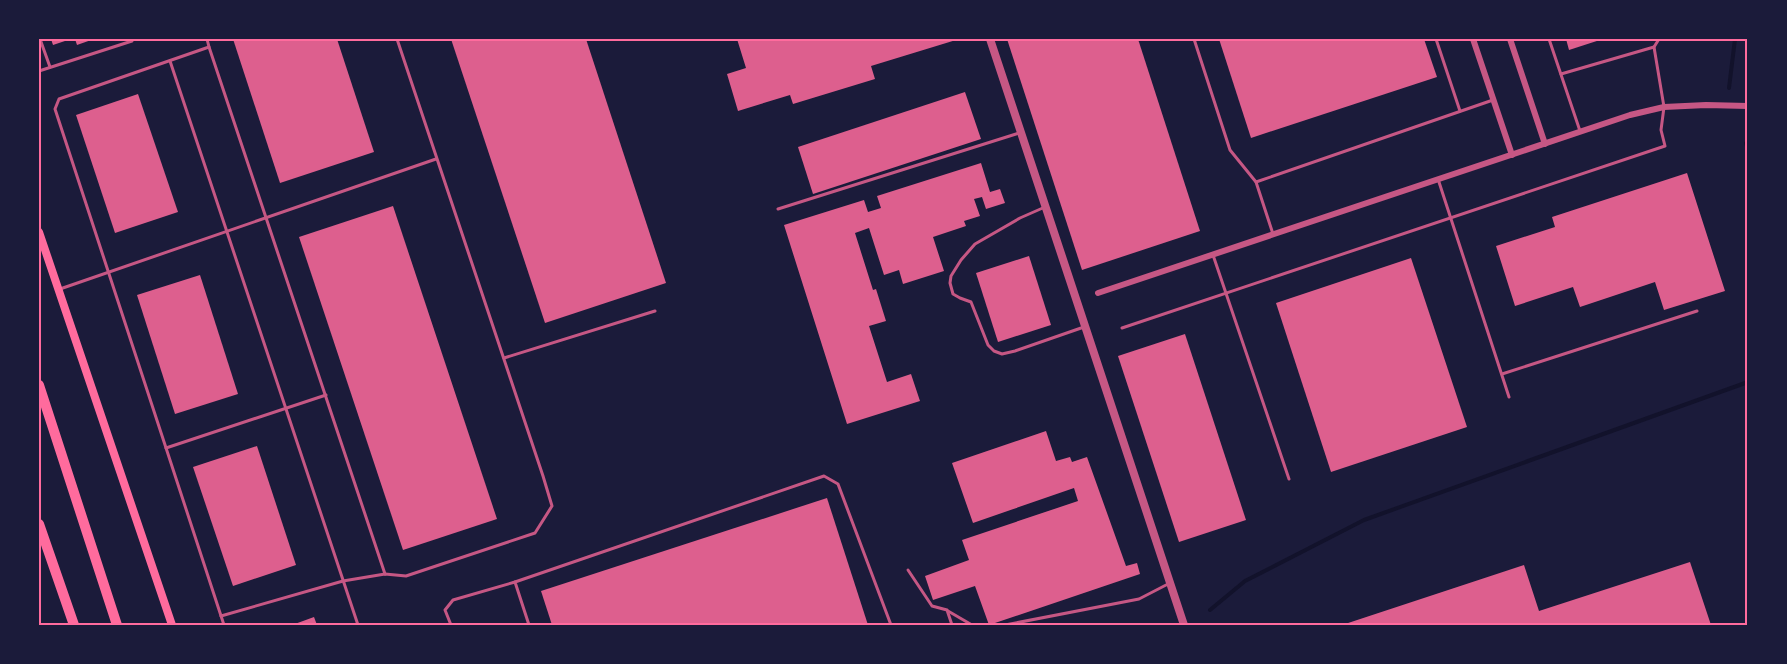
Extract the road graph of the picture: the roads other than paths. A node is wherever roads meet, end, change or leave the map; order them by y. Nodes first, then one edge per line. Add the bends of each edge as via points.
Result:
1 (40, 39) edge
2 (132, 39) edge
3 (207, 39) edge
4 (397, 39) edge
5 (990, 39) edge
6 (1194, 39) edge
7 (1436, 39) edge
8 (1473, 39) edge
9 (1510, 39) edge
10 (1550, 39) edge
11 (1659, 39) edge
12 (209, 46) junction
13 (1654, 47) junction
14 (170, 62) junction
15 (50, 67) junction
16 (39, 71) edge
17 (1561, 74) junction
18 (1494, 100) junction
19 (1748, 106) edge
20 (1664, 107) junction
21 (1460, 111) junction
22 (1580, 132) junction
23 (1021, 133) junction
24 (1545, 144) junction
25 (1512, 155) junction
26 (437, 159) junction
27 (1438, 179) junction
28 (1256, 182) junction
29 (1046, 206) junction
30 (778, 209) dead end
31 (267, 218) junction
32 (1451, 218) junction
33 (227, 231) junction
34 (39, 232) edge
35 (1273, 234) junction
36 (1213, 255) junction
37 (108, 272) junction
38 (58, 289) junction
39 (1098, 293) dead end
40 (1226, 294) junction
41 (655, 311) dead end
42 (1697, 311) dead end
43 (1086, 326) junction
44 (1122, 328) dead end
45 (504, 358) junction
46 (1502, 374) junction
47 (39, 385) edge
48 (326, 395) junction
49 (1509, 397) dead end
50 (286, 408) junction
51 (166, 448) junction
52 (1289, 479) dead end
53 (39, 524) edge
54 (908, 570) dead end
55 (385, 574) junction
56 (343, 581) junction
57 (515, 582) junction
58 (1170, 583) junction
59 (947, 610) junction
60 (221, 616) junction
61 (74, 625) edge
62 (117, 625) edge
63 (172, 625) edge
64 (224, 625) edge
65 (358, 625) edge
66 (450, 625) edge
67 (529, 625) edge
68 (891, 625) edge
69 (952, 625) edge
70 (972, 625) edge
71 (1005, 625) edge
72 (1184, 625) edge

1 - 15 lane
2 - 15 lane
3 - 12 lane
4 - 26 lane
5 - 23 street
6 - 28 lane via 1230,150
7 - 21 lane
8 - 18 street
9 - 24 street
10 - 17 lane
11 - 13 lane
12 - 14 lane
12 - 31 lane
13 - 17 lane
13 - 20 lane
14 - 33 lane
14 - 37 lane via 59,99 55,109
15 - 16 lane
17 - 22 lane
18 - 21 lane
18 - 25 street
19 - 20 street
20 - 22 street
20 - 32 lane via 1661,130 1665,146
21 - 28 lane
22 - 24 street
23 - 29 street
23 - 30 lane
24 - 25 street
25 - 27 street
26 - 31 lane
26 - 45 lane
27 - 32 lane
27 - 35 street
28 - 35 lane
29 - 43 street
29 - 43 lane via 975,244 951,276 953,294 971,302 988,345 1002,354
31 - 33 lane
31 - 48 lane
32 - 40 lane
32 - 46 lane
33 - 37 lane
33 - 50 lane
34 - 38 main road
35 - 36 street
36 - 39 street
36 - 40 lane
37 - 38 lane
37 - 51 lane
38 - 63 main road
40 - 44 lane
40 - 52 lane
41 - 45 lane
42 - 46 lane
43 - 58 street
45 - 55 lane via 552,506 535,533 406,576
46 - 49 lane
47 - 62 highway
48 - 50 lane
48 - 55 lane
50 - 51 lane
50 - 56 lane
51 - 60 lane
53 - 61 highway
54 - 59 lane via 932,606
55 - 56 lane
56 - 60 lane
56 - 65 lane
57 - 66 lane via 453,600 445,610
57 - 67 lane
57 - 68 lane via 824,476 838,484
58 - 71 lane via 1139,599
58 - 72 street
59 - 69 lane
59 - 70 lane
60 - 64 lane

